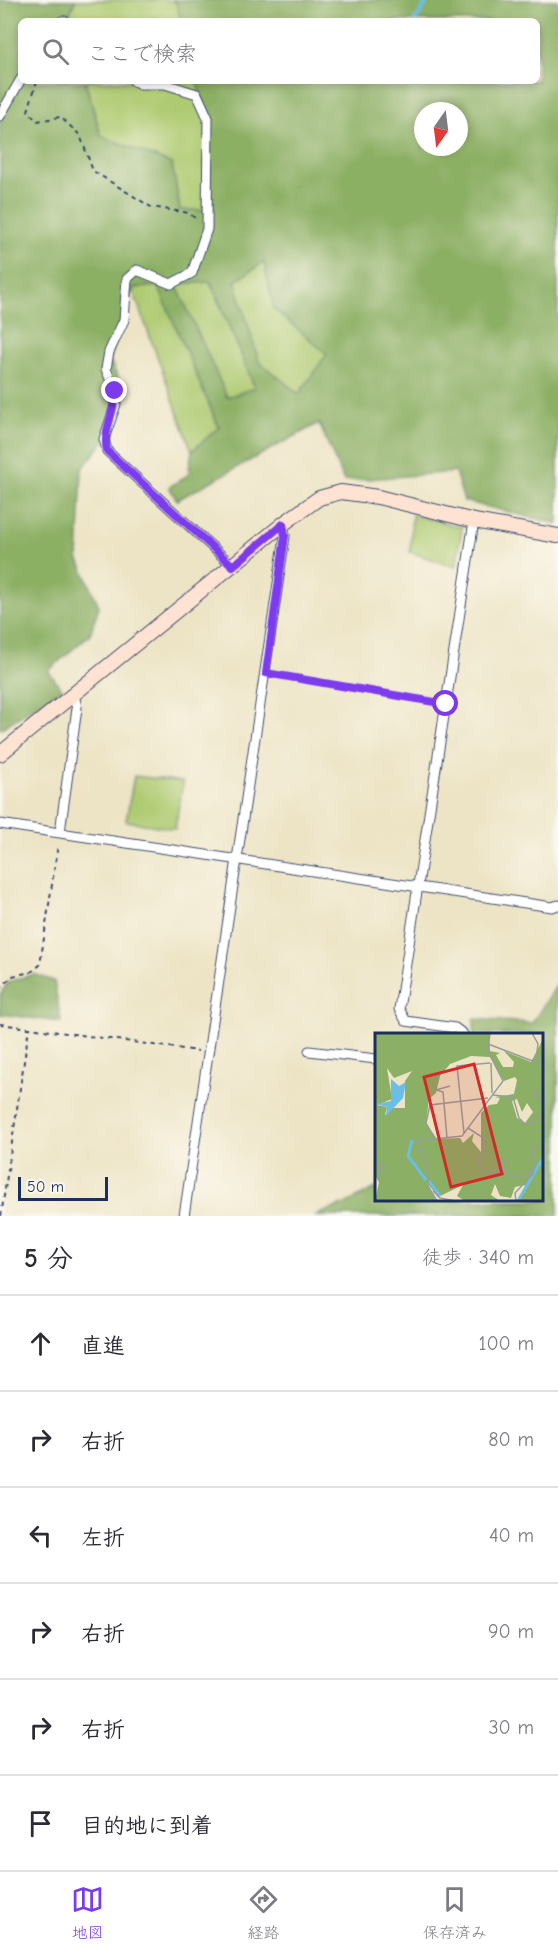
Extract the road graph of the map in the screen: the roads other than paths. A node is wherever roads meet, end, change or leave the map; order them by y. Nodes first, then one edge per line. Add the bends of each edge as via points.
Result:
1 (18, 84) edge
2 (140, 84) edge
3 (165, 84) edge
4 (165, 84) edge
5 (0, 116) edge
6 (474, 521) junction
7 (283, 524) junction
8 (558, 536) edge
9 (233, 566) junction
10 (74, 694) junction
11 (0, 754) edge
12 (0, 824) edge
13 (60, 832) junction
14 (238, 860) junction
15 (417, 886) junction
16 (558, 904) edge
17 (461, 1033) edge
18 (309, 1051) dead end
19 (375, 1059) edge
20 (184, 1216) edge

1 - 5 street
2 - 3 street
4 - 9 street via 196,94 208,118 207,228 192,273 171,284 137,270 127,279 124,320 109,352 106,369 116,404 104,439 107,451
6 - 7 street via 341,492 319,498
6 - 8 street
6 - 15 street
7 - 9 street
7 - 14 street via 285,536
9 - 10 street
10 - 11 street
10 - 13 street via 77,708
12 - 13 street
13 - 14 street
14 - 15 street
14 - 20 street
15 - 16 street via 552,907
15 - 17 street via 399,1010 406,1021 455,1028
18 - 19 street

